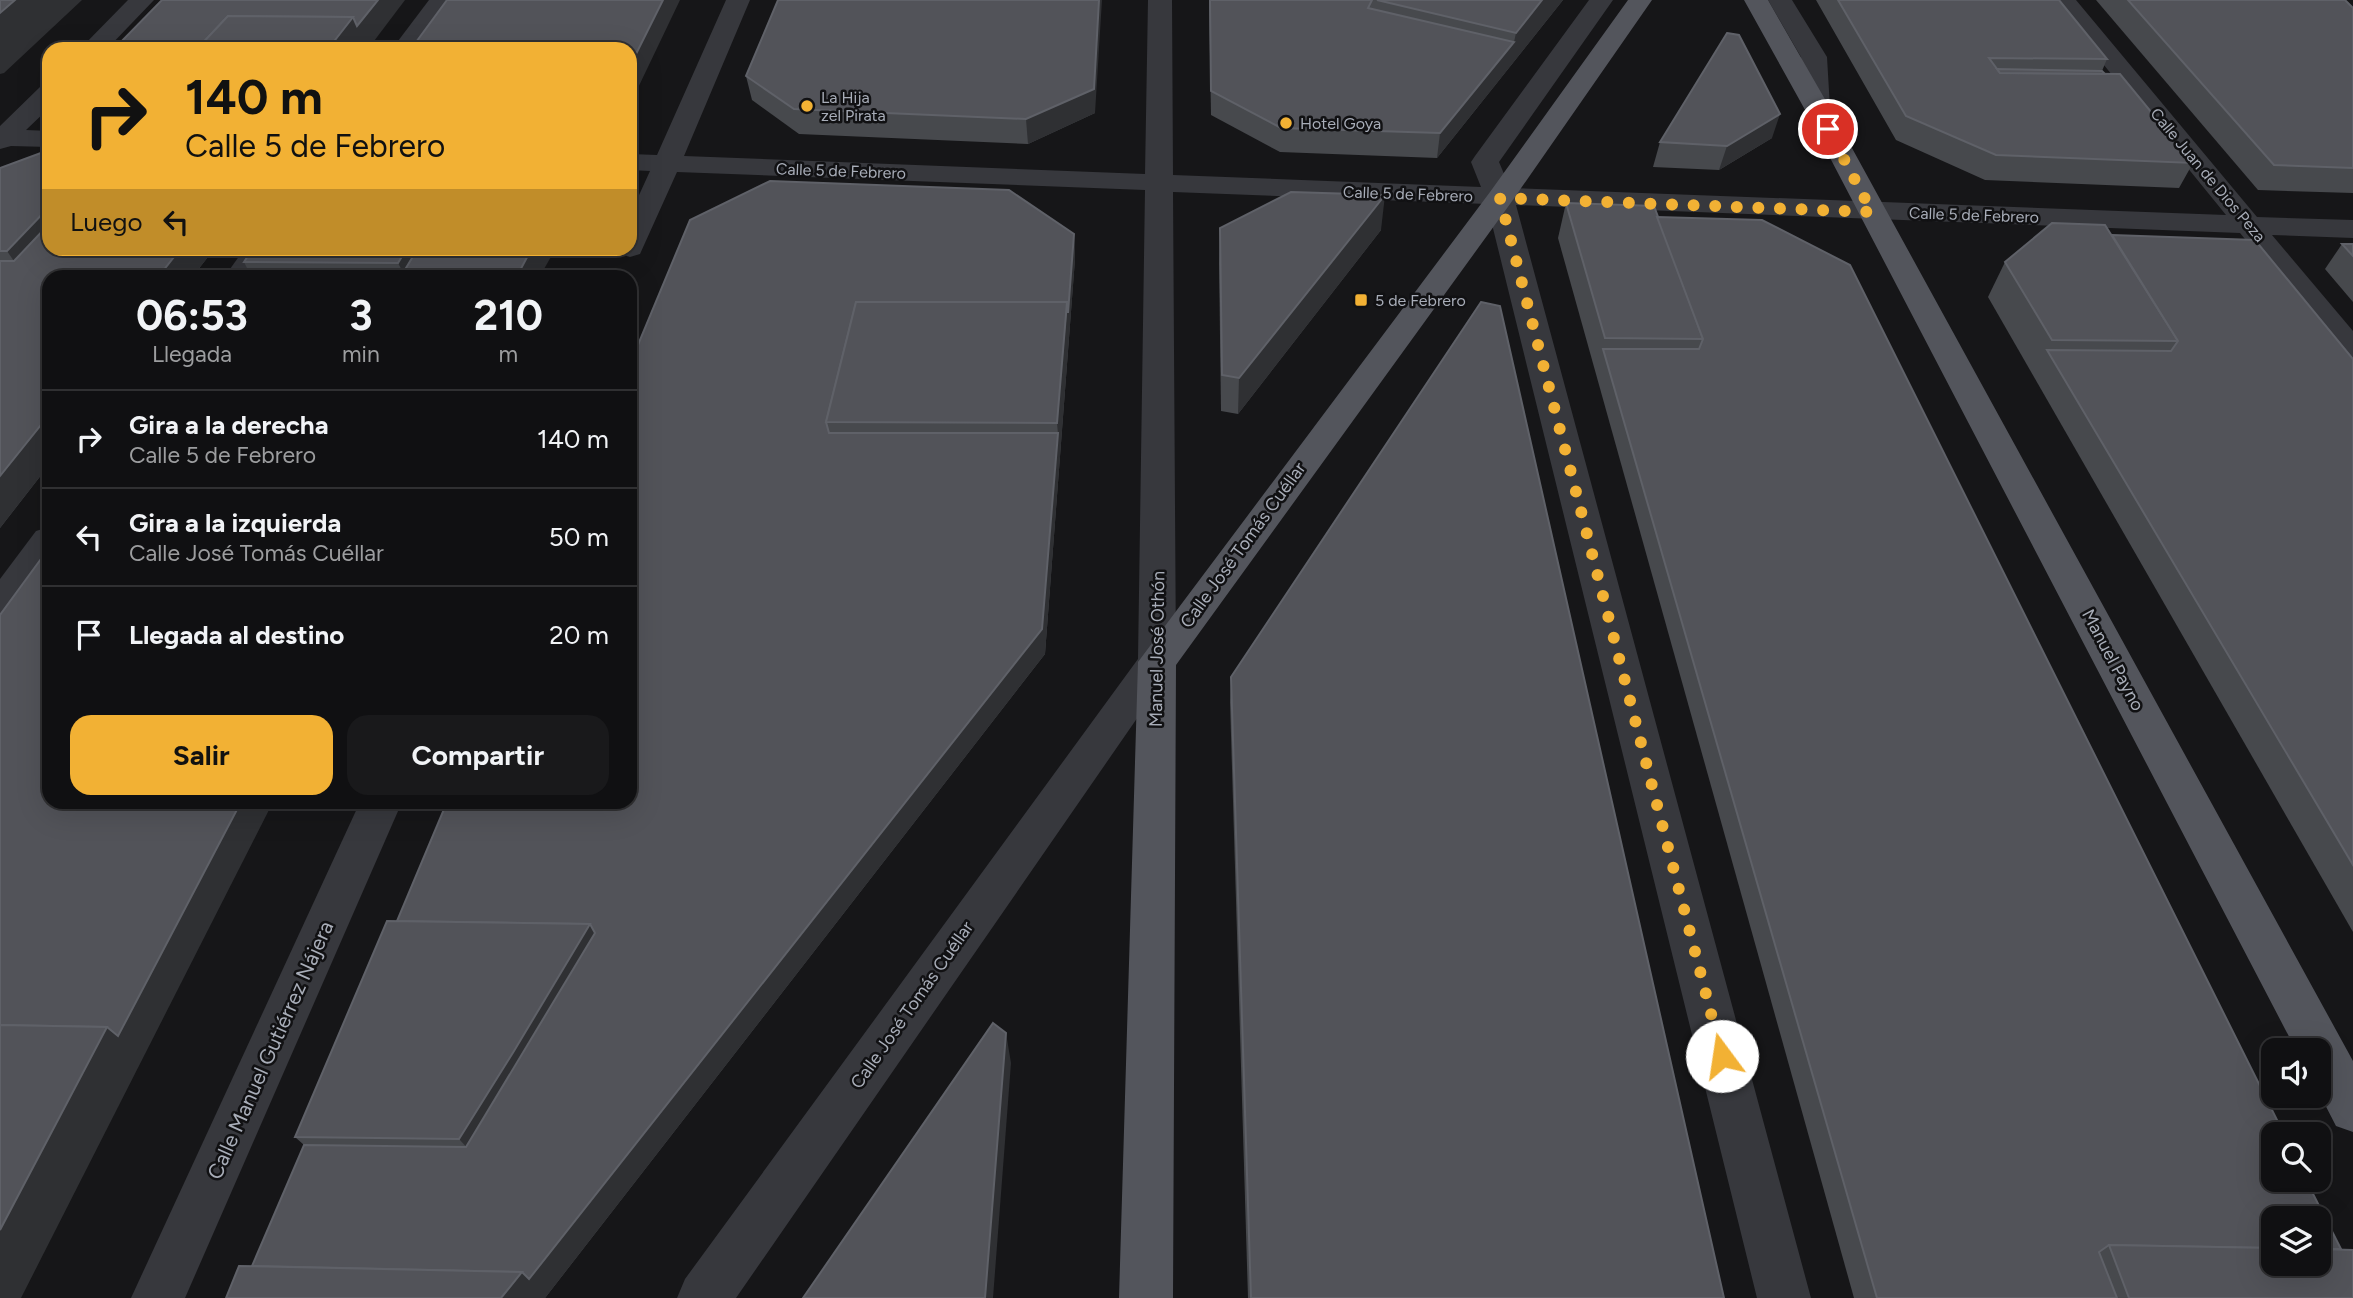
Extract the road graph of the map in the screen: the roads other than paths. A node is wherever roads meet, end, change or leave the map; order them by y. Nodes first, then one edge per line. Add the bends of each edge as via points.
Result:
1 (142, 0) edge
2 (441, 0) edge
3 (738, 0) edge
4 (1160, 0) edge
5 (1601, 0) edge
6 (1640, 0) edge
7 (1756, 0) edge
8 (1780, 0) edge
9 (2063, 0) edge
10 (100, 42) edge
11 (410, 42) edge
12 (42, 100) edge
13 (1817, 108) junction
14 (1, 139) edge
15 (42, 139) edge
16 (637, 162) edge
17 (668, 164) junction
18 (1159, 183) junction
19 (1500, 198) junction
20 (1872, 212) junction
21 (2249, 224) junction
22 (2353, 229) edge
23 (637, 233) edge
24 (2353, 351) edge
25 (42, 550) edge
26 (0, 607) edge
27 (1157, 662) junction
28 (378, 809) edge
29 (2353, 1109) edge
30 (158, 1298) edge
31 (704, 1298) edge
32 (1146, 1298) edge
33 (1784, 1298) edge

1 - 10 street
2 - 11 street
3 - 17 street
4 - 18 street, Manuel José Othón
5 - 19 street via 1485,162
6 - 19 main road, Calle José Tomás Cuéllar
7 - 13 main road
8 - 13 street via 1814,57
9 - 21 street, Calle Juan de Dios Peza
12 - 14 street
13 - 20 main road
14 - 15 street
16 - 17 street, Calle 5 de Febrero
17 - 18 street, Calle 5 de Febrero
17 - 23 street
18 - 19 street, Calle 5 de Febrero
18 - 27 street, Manuel José Othón
19 - 20 street, Calle 5 de Febrero
19 - 27 main road, Calle José Tomás Cuéllar
19 - 33 street
20 - 21 street, Calle 5 de Febrero
20 - 29 main road, Manuel Payno
21 - 22 street, Calle 5 de Febrero
21 - 24 street, Calle Juan de Dios Peza
25 - 26 street
27 - 31 street, Calle José Tomás Cuéllar
27 - 32 main road, Manuel José Othón
28 - 30 street, Calle Manuel Gutiérrez Nájera

